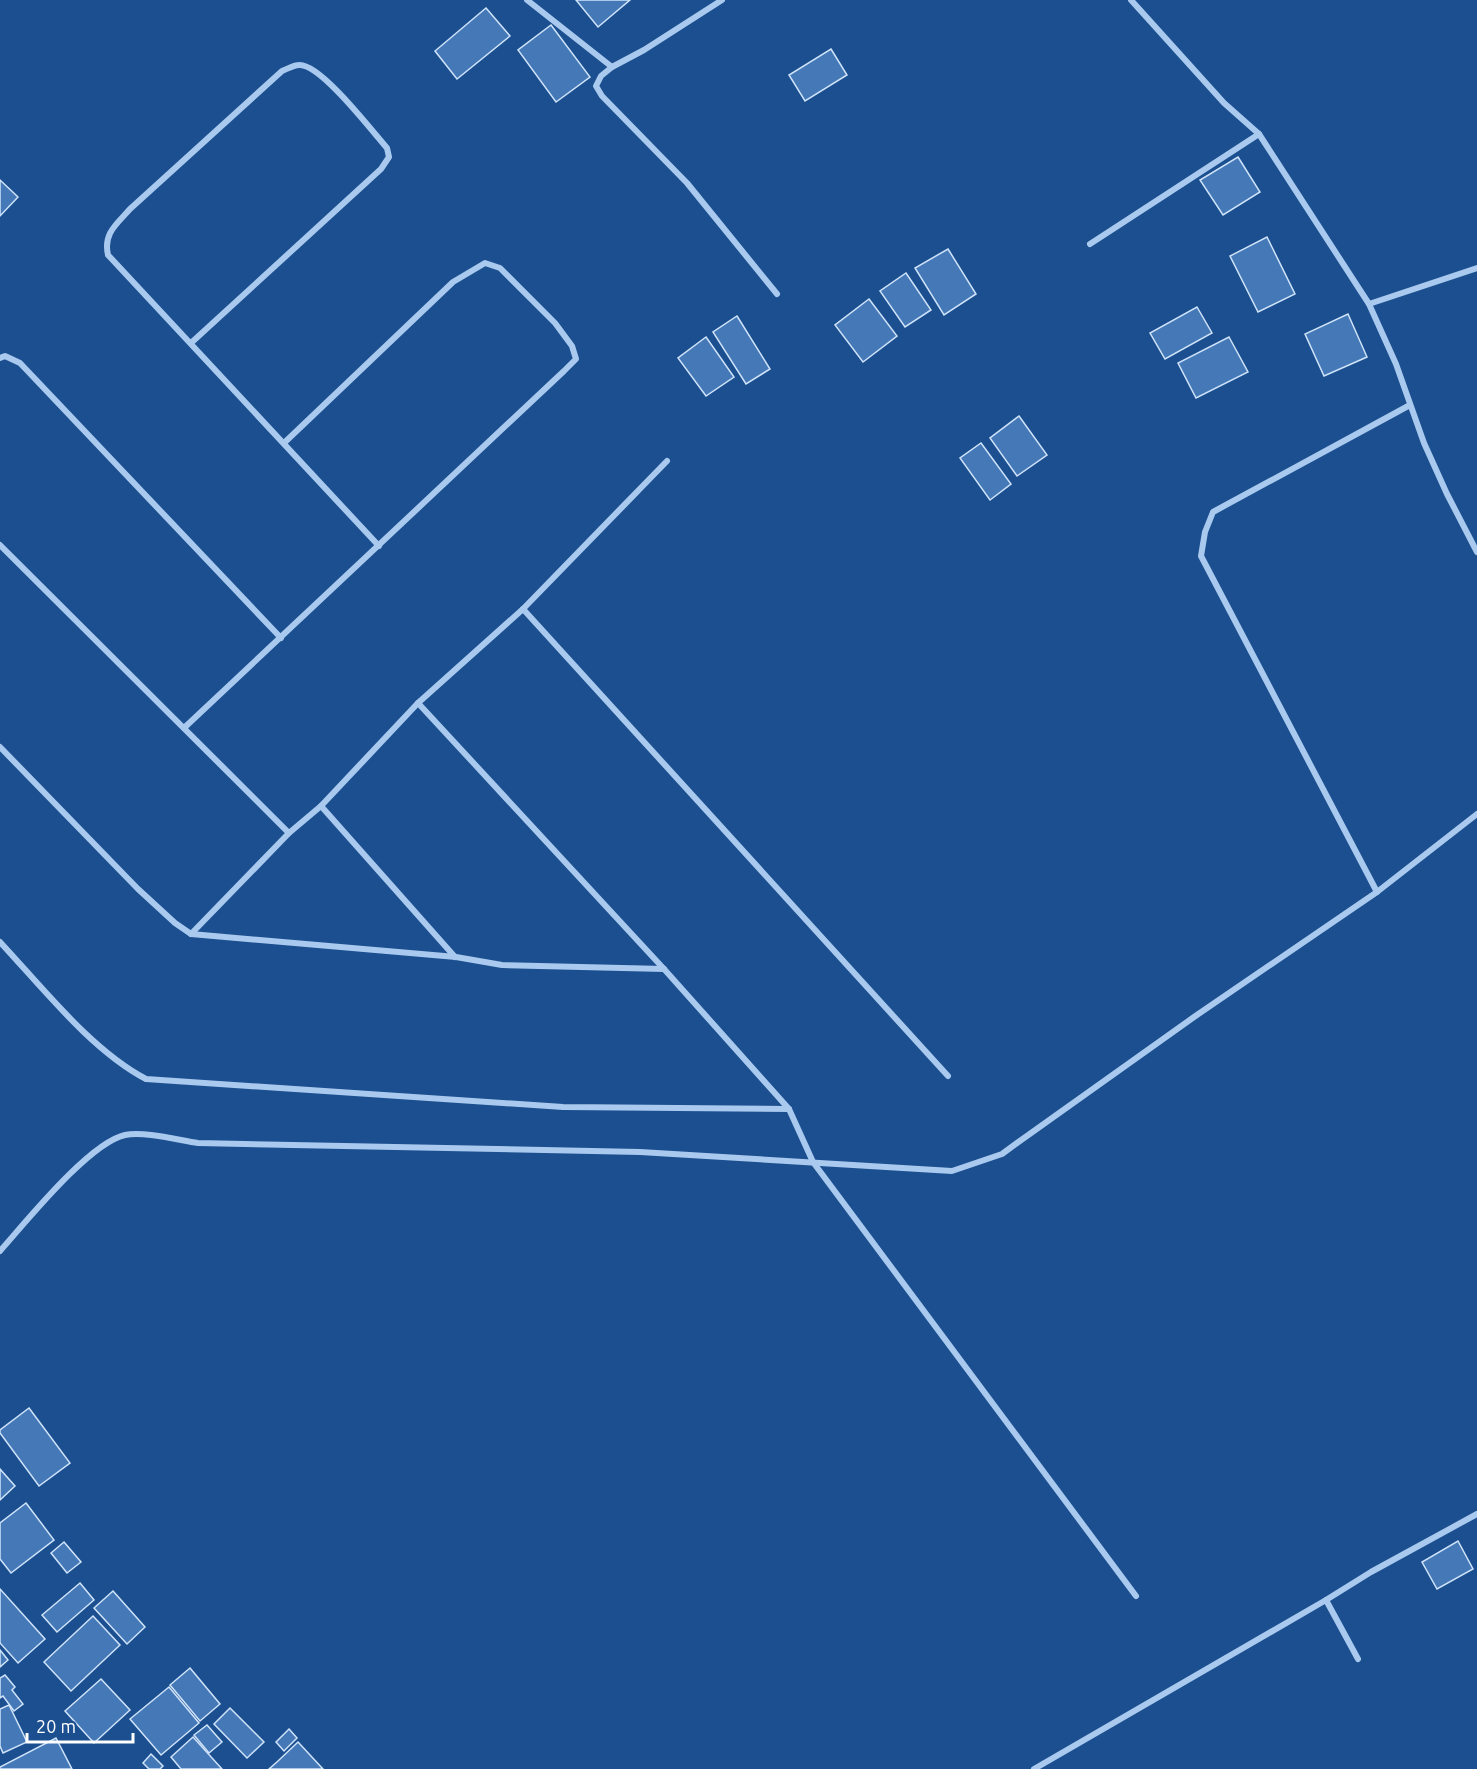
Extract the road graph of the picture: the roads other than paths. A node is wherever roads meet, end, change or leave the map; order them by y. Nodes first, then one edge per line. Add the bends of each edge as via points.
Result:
1 (527, 0) edge
2 (722, 0) edge
3 (1131, 0) edge
4 (612, 67) junction
5 (1259, 134) junction
6 (1090, 244) dead end
7 (1477, 268) edge
8 (777, 294) dead end
9 (1369, 304) junction
10 (191, 343) junction
11 (0, 357) edge
12 (1410, 405) junction
13 (284, 442) junction
14 (667, 461) dead end
15 (0, 545) edge
16 (379, 546) junction
17 (1477, 552) edge
18 (524, 609) junction
19 (281, 638) junction
20 (418, 704) junction
21 (184, 728) junction
22 (0, 747) edge
23 (321, 806) junction
24 (1477, 814) edge
25 (289, 833) junction
26 (1377, 892) junction
27 (191, 934) junction
28 (0, 942) edge
29 (456, 957) junction
30 (664, 969) junction
31 (948, 1076) dead end
32 (789, 1109) junction
33 (813, 1162) junction
34 (0, 1251) edge
35 (1477, 1514) edge
36 (1136, 1596) dead end
37 (1326, 1600) junction
38 (1358, 1659) dead end
39 (1034, 1769) edge

1 - 4 street
2 - 4 street
3 - 5 street via 1224,103
4 - 8 street via 596,86 602,96 687,183
5 - 6 street
5 - 9 street
7 - 9 street
9 - 12 street
10 - 10 street via 108,255 110,231 282,71 300,64 308,67 324,75 387,148 389,157 381,169
10 - 13 street
11 - 19 street via 20,363
12 - 17 street via 1447,494
12 - 26 street via 1213,512 1201,556
13 - 16 street
13 - 16 street via 453,282 485,263 500,268 555,323 572,346 576,359
14 - 18 street
15 - 21 street
16 - 19 street
18 - 20 street
18 - 31 street
19 - 21 street
20 - 23 street
20 - 30 street
21 - 25 street
22 - 27 street via 138,889
23 - 25 street
23 - 29 street
24 - 26 street
25 - 27 street
26 - 33 street via 1002,1154 952,1171
27 - 29 street
28 - 32 street via 88,1036 127,1069 146,1079 563,1107
29 - 30 street via 502,965
30 - 32 street
32 - 33 street
33 - 34 street via 640,1152 198,1143 154,1135 124,1135 97,1150
33 - 36 street
35 - 37 street
37 - 38 street
37 - 39 street

